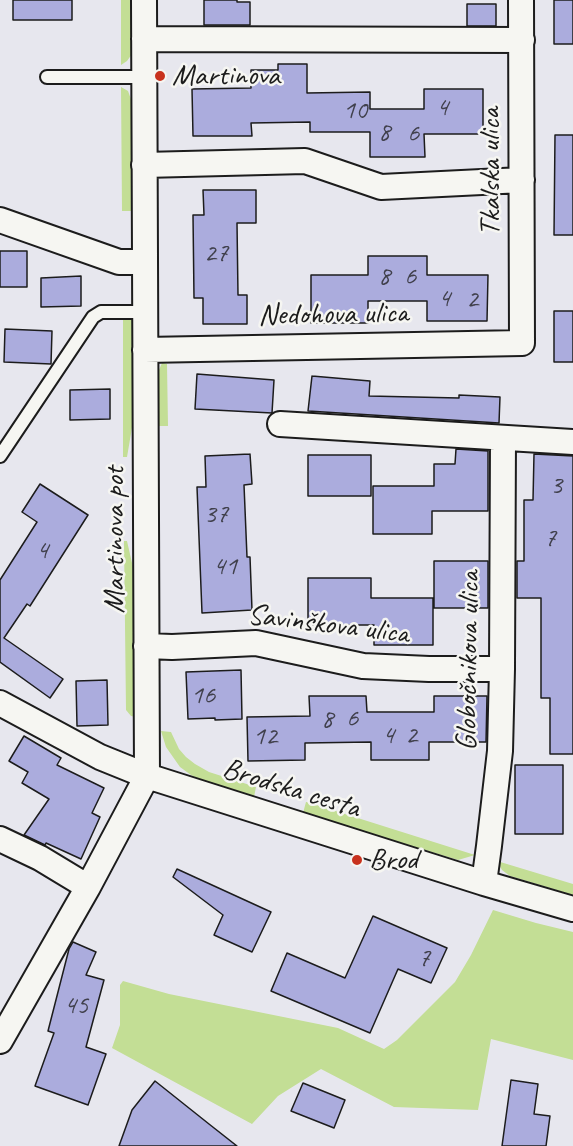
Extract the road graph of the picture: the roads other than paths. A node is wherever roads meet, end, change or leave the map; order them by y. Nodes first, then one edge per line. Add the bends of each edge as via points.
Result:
1 (144, 0) edge
2 (521, 0) edge
3 (144, 39) junction
4 (522, 40) junction
5 (47, 77) dead end
6 (144, 77) junction
7 (144, 165) junction
8 (522, 180) junction
9 (0, 220) edge
10 (145, 262) junction
11 (145, 312) junction
12 (522, 344) joint
13 (145, 350) junction
14 (280, 424) dead end
15 (503, 439) junction
16 (573, 442) edge
17 (0, 456) edge
18 (146, 646) junction
19 (502, 669) junction
20 (0, 703) edge
21 (147, 776) junction
22 (0, 839) edge
23 (484, 883) junction
24 (88, 886) junction
25 (573, 909) edge
26 (24, 997) junction
27 (0, 998) edge
28 (0, 1041) edge

1 - 3 street, Martinova pot
2 - 4 street, Tkalska ulica
3 - 4 street
3 - 6 street, Martinova pot
4 - 8 street, Tkalska ulica
5 - 6 lane
6 - 7 street, Martinova pot
7 - 8 street via 305,161 381,187
7 - 10 street, Martinova pot
8 - 12 street, Tkalska ulica
9 - 10 street via 119,262
10 - 11 street, Martinova pot
11 - 13 street, Martinova pot
11 - 17 lane via 101,312 93,317
12 - 13 street, Nedohova ulica
13 - 18 street, Martinova pot
14 - 15 street
15 - 16 street
15 - 19 street, Globočnikova ulica
18 - 19 street, Savinškova ulica via 256,643 363,666
18 - 21 street, Martinova pot
19 - 23 street, Globočnikova ulica via 500,751
20 - 21 street, Brodska cesta via 100,757
21 - 23 street, Brodska cesta
21 - 24 street, Martinova pot
22 - 24 street
23 - 25 street, Brodska cesta
24 - 26 street, Martinova pot
26 - 27 street
26 - 28 street, Martinova pot

